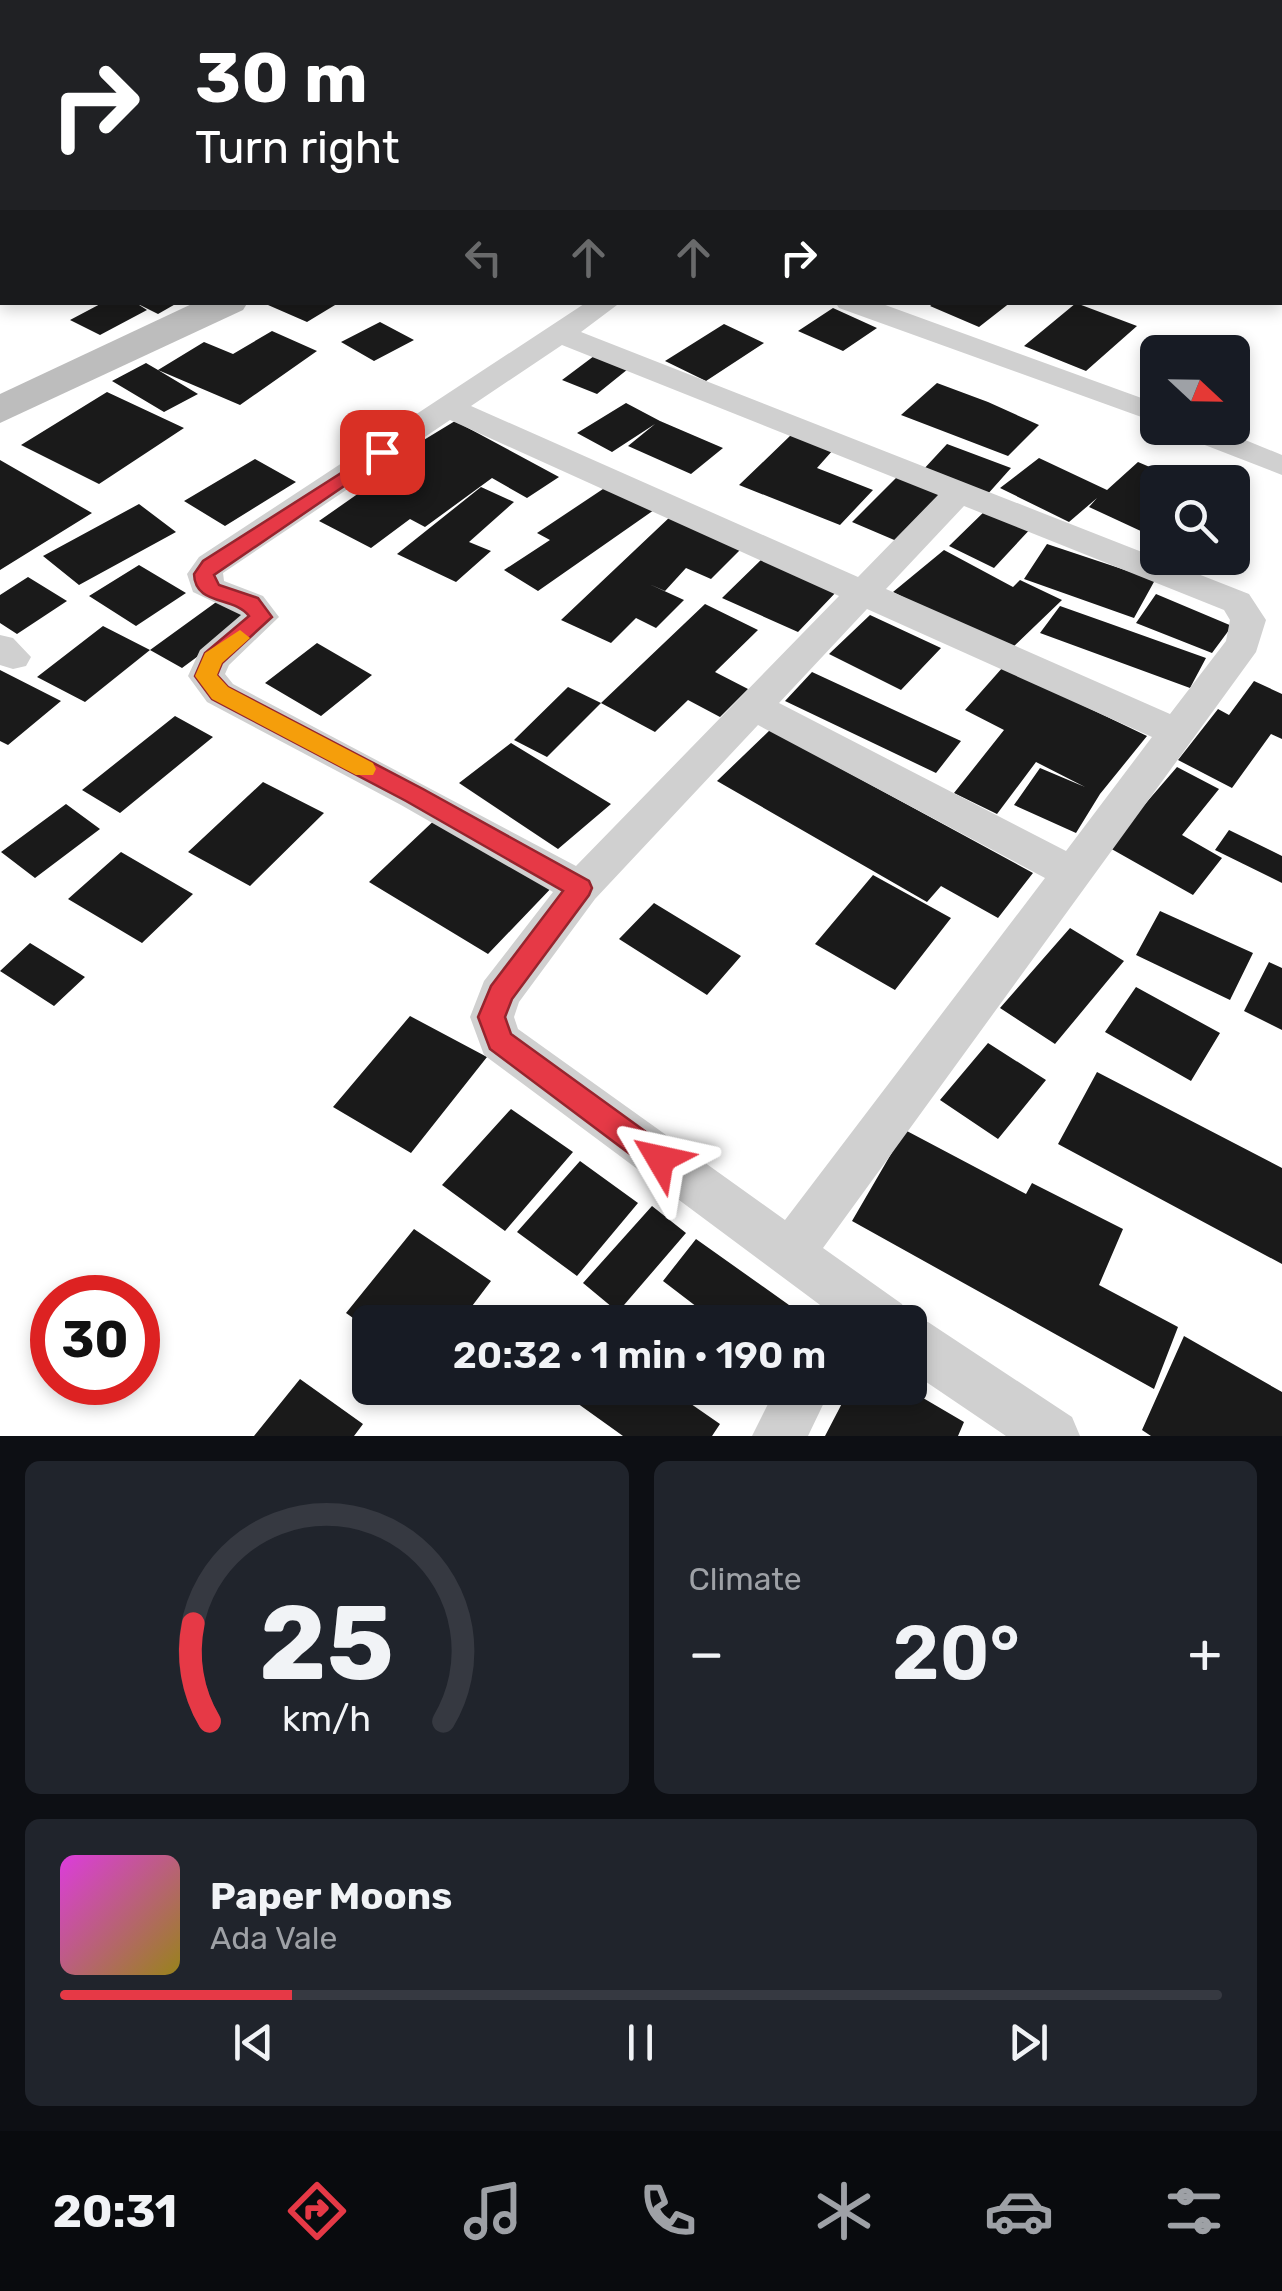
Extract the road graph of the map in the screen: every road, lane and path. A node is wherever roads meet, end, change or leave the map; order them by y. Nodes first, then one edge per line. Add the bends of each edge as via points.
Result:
1 (222, 305) edge
2 (603, 305) edge
3 (857, 305) edge
4 (561, 334) junction
5 (1140, 407) edge
6 (448, 408) junction
7 (0, 410) edge
8 (1231, 445) edge
9 (1282, 466) edge
10 (957, 494) junction
11 (866, 593) junction
12 (755, 707) junction
13 (1176, 733) junction
14 (1072, 873) junction
15 (580, 888) junction
16 (788, 1254) junction
17 (847, 1305) edge
18 (927, 1351) edge
19 (797, 1405) edge
20 (780, 1436) edge
21 (1053, 1436) edge

1 - 7 main road
2 - 4 street
3 - 5 street
4 - 6 street
4 - 10 street
6 - 11 street
6 - 15 street via 211,566 204,584 251,603 262,617 213,659 206,676 220,693
8 - 9 street
10 - 11 street
10 - 13 street via 1237,602 1248,620 1243,643
11 - 12 street
11 - 13 street
12 - 14 street
12 - 15 street
13 - 14 street
14 - 16 street
15 - 16 street via 500,994 492,1017 500,1041
16 - 17 street
18 - 21 street
19 - 20 street

